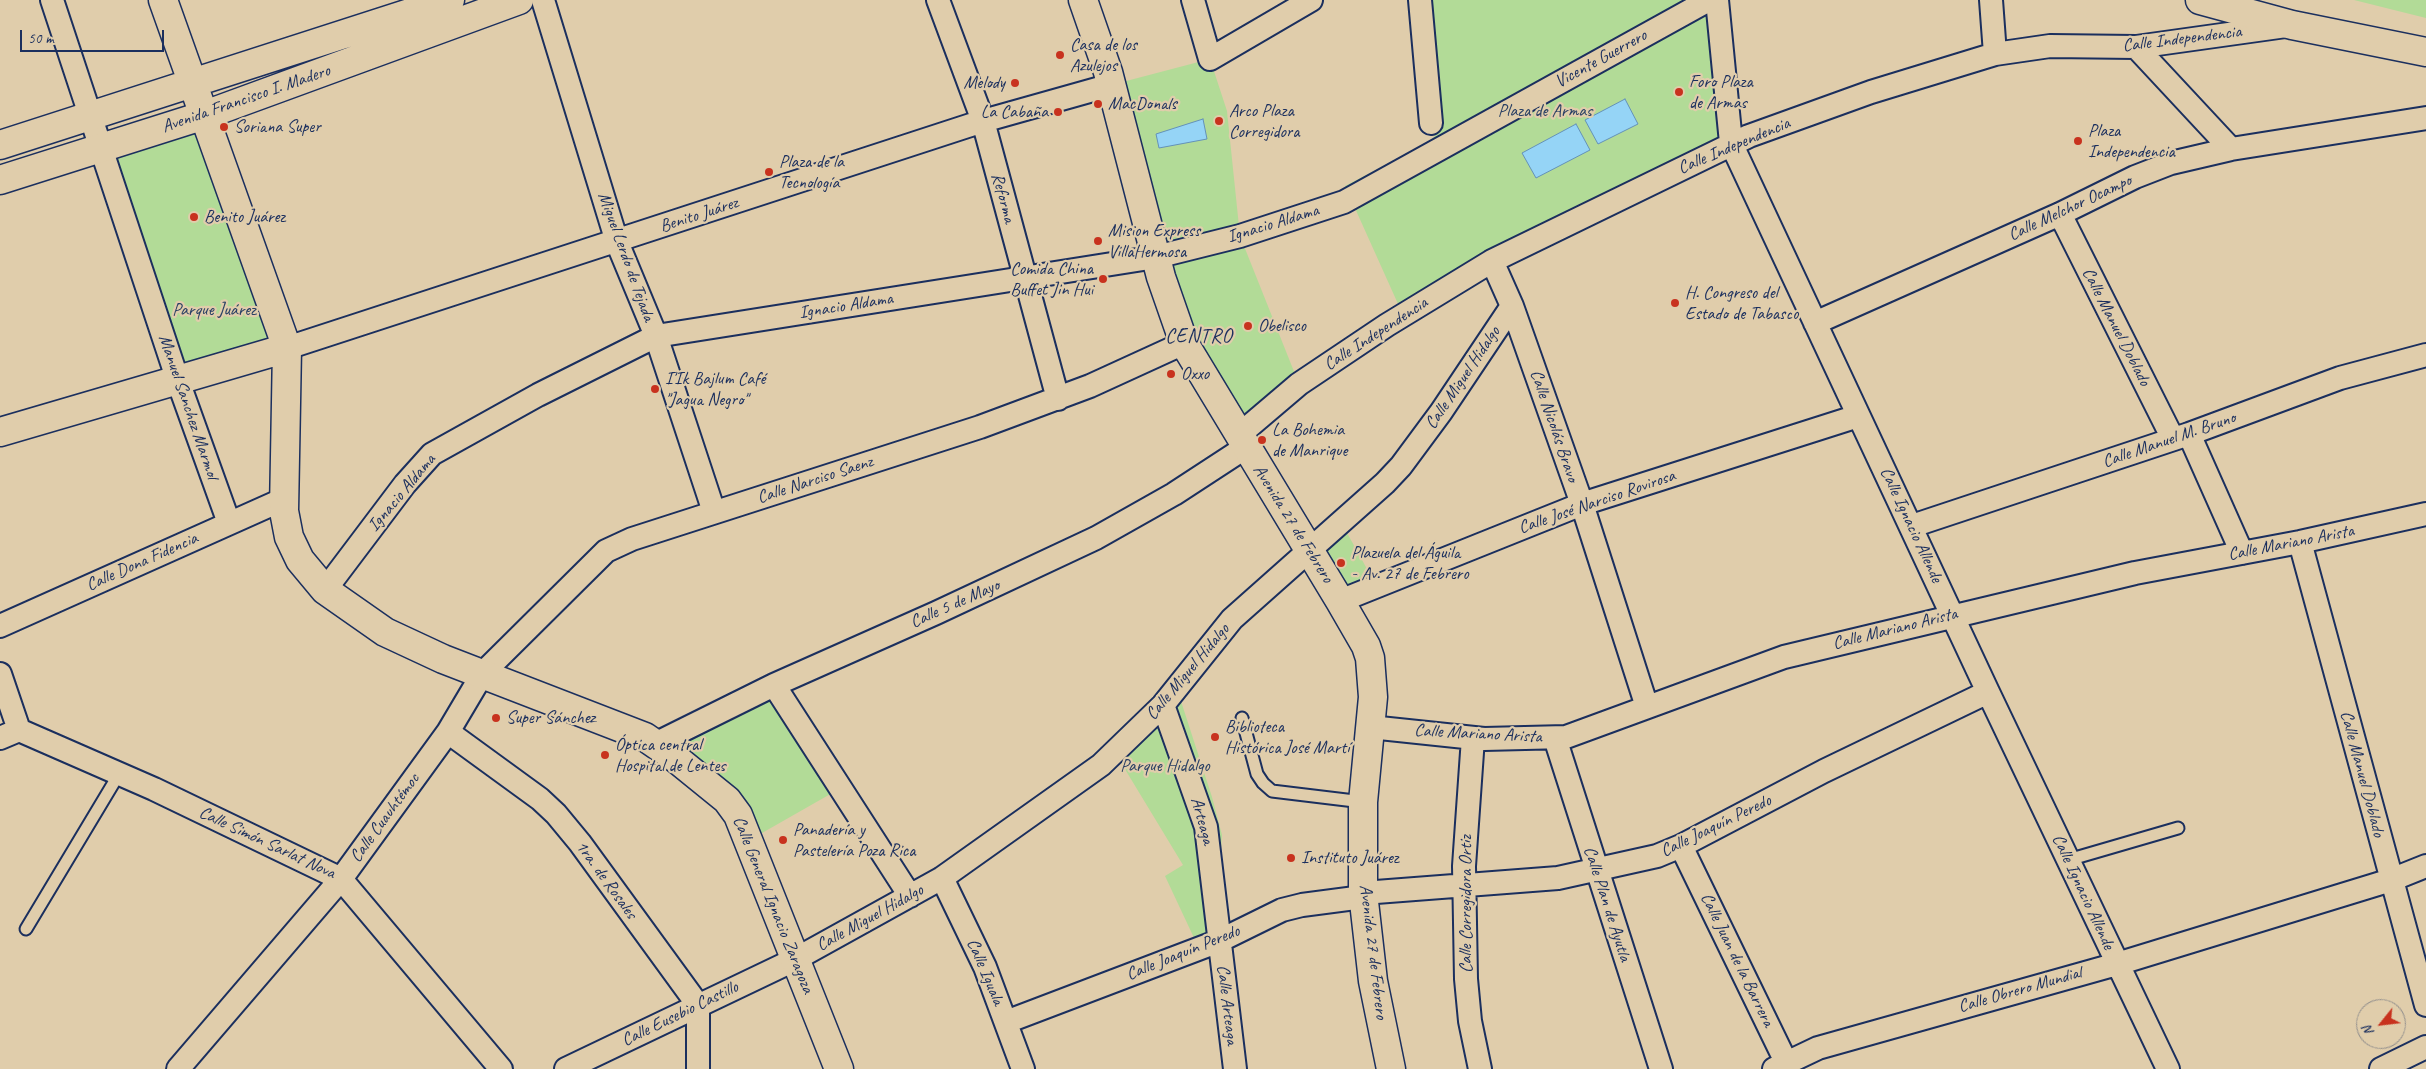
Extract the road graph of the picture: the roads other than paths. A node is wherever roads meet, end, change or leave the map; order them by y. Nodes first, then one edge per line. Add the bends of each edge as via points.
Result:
1 (52, 0) edge
2 (163, 0) edge
3 (450, 0) edge
4 (519, 0) edge
5 (543, 0) edge
6 (938, 0) edge
7 (1083, 0) edge
8 (1193, 0) edge
9 (1311, 0) edge
10 (1420, 0) edge
11 (1709, 0) edge
12 (1716, 0) edge
13 (1991, 0) edge
14 (2200, 0) edge
15 (2292, 25) junction
16 (2136, 47) junction
17 (2426, 52) edge
18 (1995, 54) junction
19 (192, 83) junction
20 (1111, 85) junction
21 (205, 115) junction
22 (91, 116) junction
23 (2426, 118) edge
24 (982, 121) junction
25 (1431, 123) dead end
26 (1731, 143) junction
27 (0, 145) edge
28 (1439, 147) joint
29 (101, 148) junction
30 (2231, 149) junction
31 (0, 180) edge
32 (2060, 214) junction
33 (617, 242) junction
34 (1156, 258) junction
35 (1492, 261) junction
36 (1025, 278) junction
37 (1512, 306) junction
38 (1816, 323) junction
39 (656, 336) junction
40 (1184, 343) junction
41 (287, 348) junction
42 (2426, 355) edge
43 (178, 381) junction
44 (1058, 399) junction
45 (1858, 416) junction
46 (0, 432) edge
47 (2181, 437) junction
48 (1242, 441) junction
49 (284, 500) junction
50 (1582, 504) junction
51 (714, 512) junction
52 (2426, 514) edge
53 (229, 523) junction
54 (1912, 526) junction
55 (2300, 542) junction
56 (1309, 550) junction
57 (2242, 552) junction
58 (325, 590) junction
59 (1340, 601) junction
60 (1953, 615) junction
61 (0, 626) edge
62 (483, 673) junction
63 (0, 674) edge
64 (774, 685) junction
65 (1988, 692) junction
66 (1163, 705) junction
67 (1647, 707) junction
68 (1242, 718) dead end
69 (1370, 727) junction
70 (448, 732) junction
71 (9, 734) edge
72 (1474, 738) junction
73 (1555, 738) junction
74 (664, 750) junction
75 (119, 774) junction
76 (694, 790) dead end
77 (1363, 802) junction
78 (2178, 828) dead end
79 (1681, 846) junction
80 (2068, 860) junction
81 (2426, 866) edge
82 (1596, 871) junction
83 (942, 878) junction
84 (342, 879) junction
85 (2391, 880) junction
86 (1464, 887) junction
87 (1363, 895) junction
88 (910, 896) junction
89 (26, 929) dead end
90 (1219, 941) junction
91 (794, 960) junction
92 (2117, 964) junction
93 (698, 1005) junction
94 (2426, 1005) edge
95 (1006, 1022) junction
96 (2426, 1047) edge
97 (1780, 1066) edge
98 (178, 1069) edge
99 (501, 1069) edge
100 (566, 1069) edge
101 (698, 1069) edge
102 (839, 1069) edge
103 (1023, 1069) edge
104 (1235, 1069) edge
105 (1391, 1069) edge
106 (1480, 1069) edge
107 (1661, 1069) edge
108 (2168, 1069) edge
109 (2381, 1069) edge

1 - 22 street, Manuel Sanchez Marmol
2 - 19 street, Calle General Ignacio Zaragoza
3 - 19 street, Avenida Francisco I. Madero
4 - 21 street, Avenida Francisco I. Madero
5 - 33 street, Miguel Lerdo de Tejada
6 - 24 street, Reforma
7 - 20 street, Avenida 27 de Febrero
8 - 9 street via 1210,59
10 - 25 street
11 - 28 street, Vicente Guerrero
12 - 26 street, Calle Ignacio Allende
13 - 18 street
14 - 15 street
15 - 16 street, Calle Independencia
15 - 17 street
16 - 18 street, Calle Independencia via 2050,46
16 - 30 street
18 - 26 street, Calle Independencia via 1871,92
19 - 21 street, Calle General Ignacio Zaragoza
19 - 22 street, Avenida Francisco I. Madero
20 - 24 street, Benito Juárez
20 - 34 street, Avenida 27 de Febrero
21 - 29 street, Avenida Francisco I. Madero
21 - 41 street, Calle General Ignacio Zaragoza
22 - 27 street, Avenida Francisco I. Madero
22 - 29 street, Manuel Sanchez Marmol
23 - 30 street, Calle Melchor Ocampo
24 - 33 street, Benito Juárez
24 - 36 street, Reforma
26 - 35 street, Calle Independencia
26 - 38 street, Calle Ignacio Allende
28 - 34 street, Ignacio Aldama via 1344,202 1240,236
29 - 31 street, Avenida Francisco I. Madero
29 - 43 street, Manuel Sanchez Marmol
30 - 32 street, Calle Melchor Ocampo via 2190,157 2153,170
32 - 38 street, Calle Melchor Ocampo
32 - 47 street, Calle Manuel Doblado
33 - 39 street, Miguel Lerdo de Tejada
33 - 41 street, Benito Juárez
34 - 36 street, Ignacio Aldama
34 - 40 street, Avenida 27 de Febrero
35 - 37 street, Calle Nicolás Bravo
35 - 48 street, Calle Independencia via 1299,384
36 - 39 street, Ignacio Aldama
36 - 44 street, Reforma
37 - 50 street, Calle Nicolás Bravo
37 - 56 street, Calle Miguel Hidalgo via 1401,466
38 - 45 street, Calle Ignacio Allende
39 - 51 street, Miguel Lerdo de Tejada
39 - 58 street, Ignacio Aldama via 530,399 432,454 405,484
40 - 44 street, Calle Narciso Saenz
40 - 48 street, Avenida 27 de Febrero
41 - 43 street
41 - 49 street, Calle General Ignacio Zaragoza
42 - 47 street, Calle Manuel M. Bruno via 2340,378
43 - 46 street
43 - 53 street, Manuel Sanchez Marmol
44 - 51 street, Calle Narciso Saenz
45 - 50 street, Calle José Narciso Rovirosa
45 - 54 street, Calle Ignacio Allende
47 - 54 street, Calle Manuel M. Bruno
47 - 57 street, Calle Manuel Doblado
48 - 56 street, Avenida 27 de Febrero
48 - 64 street, Calle 5 de Mayo via 1174,494 1096,538
49 - 53 street, Calle Dona Fidencia
49 - 58 street, Calle General Ignacio Zaragoza via 286,524 294,549
50 - 59 street, Calle José Narciso Rovirosa
50 - 67 street, Calle Nicolás Bravo
51 - 62 street, Calle Narciso Saenz via 606,551
52 - 55 street, Calle Mariano Arista
53 - 61 street, Calle Dona Fidencia
54 - 60 street, Calle Ignacio Allende
55 - 57 street, Calle Mariano Arista
55 - 85 street, Calle Manuel Doblado
56 - 59 street, Avenida 27 de Febrero
56 - 66 street, Calle Miguel Hidalgo via 1232,619
57 - 60 street, Calle Mariano Arista
58 - 62 street, Calle General Ignacio Zaragoza via 406,643
59 - 69 street, Avenida 27 de Febrero via 1370,658 1374,684
60 - 65 street, Calle Ignacio Allende
60 - 67 street, Calle Mariano Arista via 1774,659
62 - 70 street, Calle Cuauhtémoc
62 - 74 street, Calle General Ignacio Zaragoza via 631,731
63 - 71 street, Calle Simón Sarlat Nova
64 - 74 street, Calle 5 de Mayo
64 - 88 street
65 - 79 street, Calle Joaquín Peredo via 1824,771
65 - 80 street, Calle Ignacio Allende
66 - 83 street, Calle Miguel Hidalgo via 1089,775
66 - 90 street, Arteaga via 1206,827
67 - 73 street, Calle Mariano Arista via 1570,736
68 - 77 lane via 1257,774 1272,791
69 - 72 street, Calle Mariano Arista
69 - 77 street, Avenida 27 de Febrero
70 - 84 street, Calle Cuauhtémoc
70 - 93 street, 1ra. de Rosales via 556,814
71 - 75 street, Calle Simón Sarlat Nova
72 - 73 street, Calle Mariano Arista
72 - 86 street, Calle Corregidora Ortiz
73 - 82 street, Calle Plan de Ayutla
74 - 76 lane
74 - 91 street, Calle General Ignacio Zaragoza via 728,800 738,815
75 - 84 street, Calle Simón Sarlat Nova
75 - 89 lane
77 - 87 street, Avenida 27 de Febrero
78 - 80 lane
79 - 82 street, Calle Joaquín Peredo via 1657,856
79 - 97 street, Calle Juan de la Barrera
80 - 92 street, Calle Ignacio Allende
81 - 85 street, Calle Obrero Mundial
82 - 86 street, Calle Joaquín Peredo via 1551,879
82 - 107 street, Calle Plan de Ayutla
83 - 88 street, Calle Miguel Hidalgo
83 - 95 street, Calle Iguala via 985,967
84 - 98 street, Calle Cuauhtémoc
84 - 99 street, Calle Simón Sarlat Nova
85 - 92 street, Calle Obrero Mundial
85 - 94 street, Calle Manuel Doblado
86 - 87 street, Calle Joaquín Peredo
86 - 106 street, Calle Corregidora Ortiz via 1467,1000
87 - 90 street, Calle Joaquín Peredo via 1282,910
87 - 105 street, Avenida 27 de Febrero via 1373,981
88 - 91 street, Calle Miguel Hidalgo
90 - 95 street, Calle Joaquín Peredo
90 - 104 street, Calle Arteaga
91 - 93 street, Calle Eusebio Castillo
91 - 102 street, Calle General Ignacio Zaragoza
92 - 97 street, Calle Obrero Mundial via 1827,1046
92 - 108 street, Calle Ignacio Allende
93 - 100 street, Calle Eusebio Castillo
93 - 101 street
95 - 103 street, Calle Iguala
96 - 109 street

